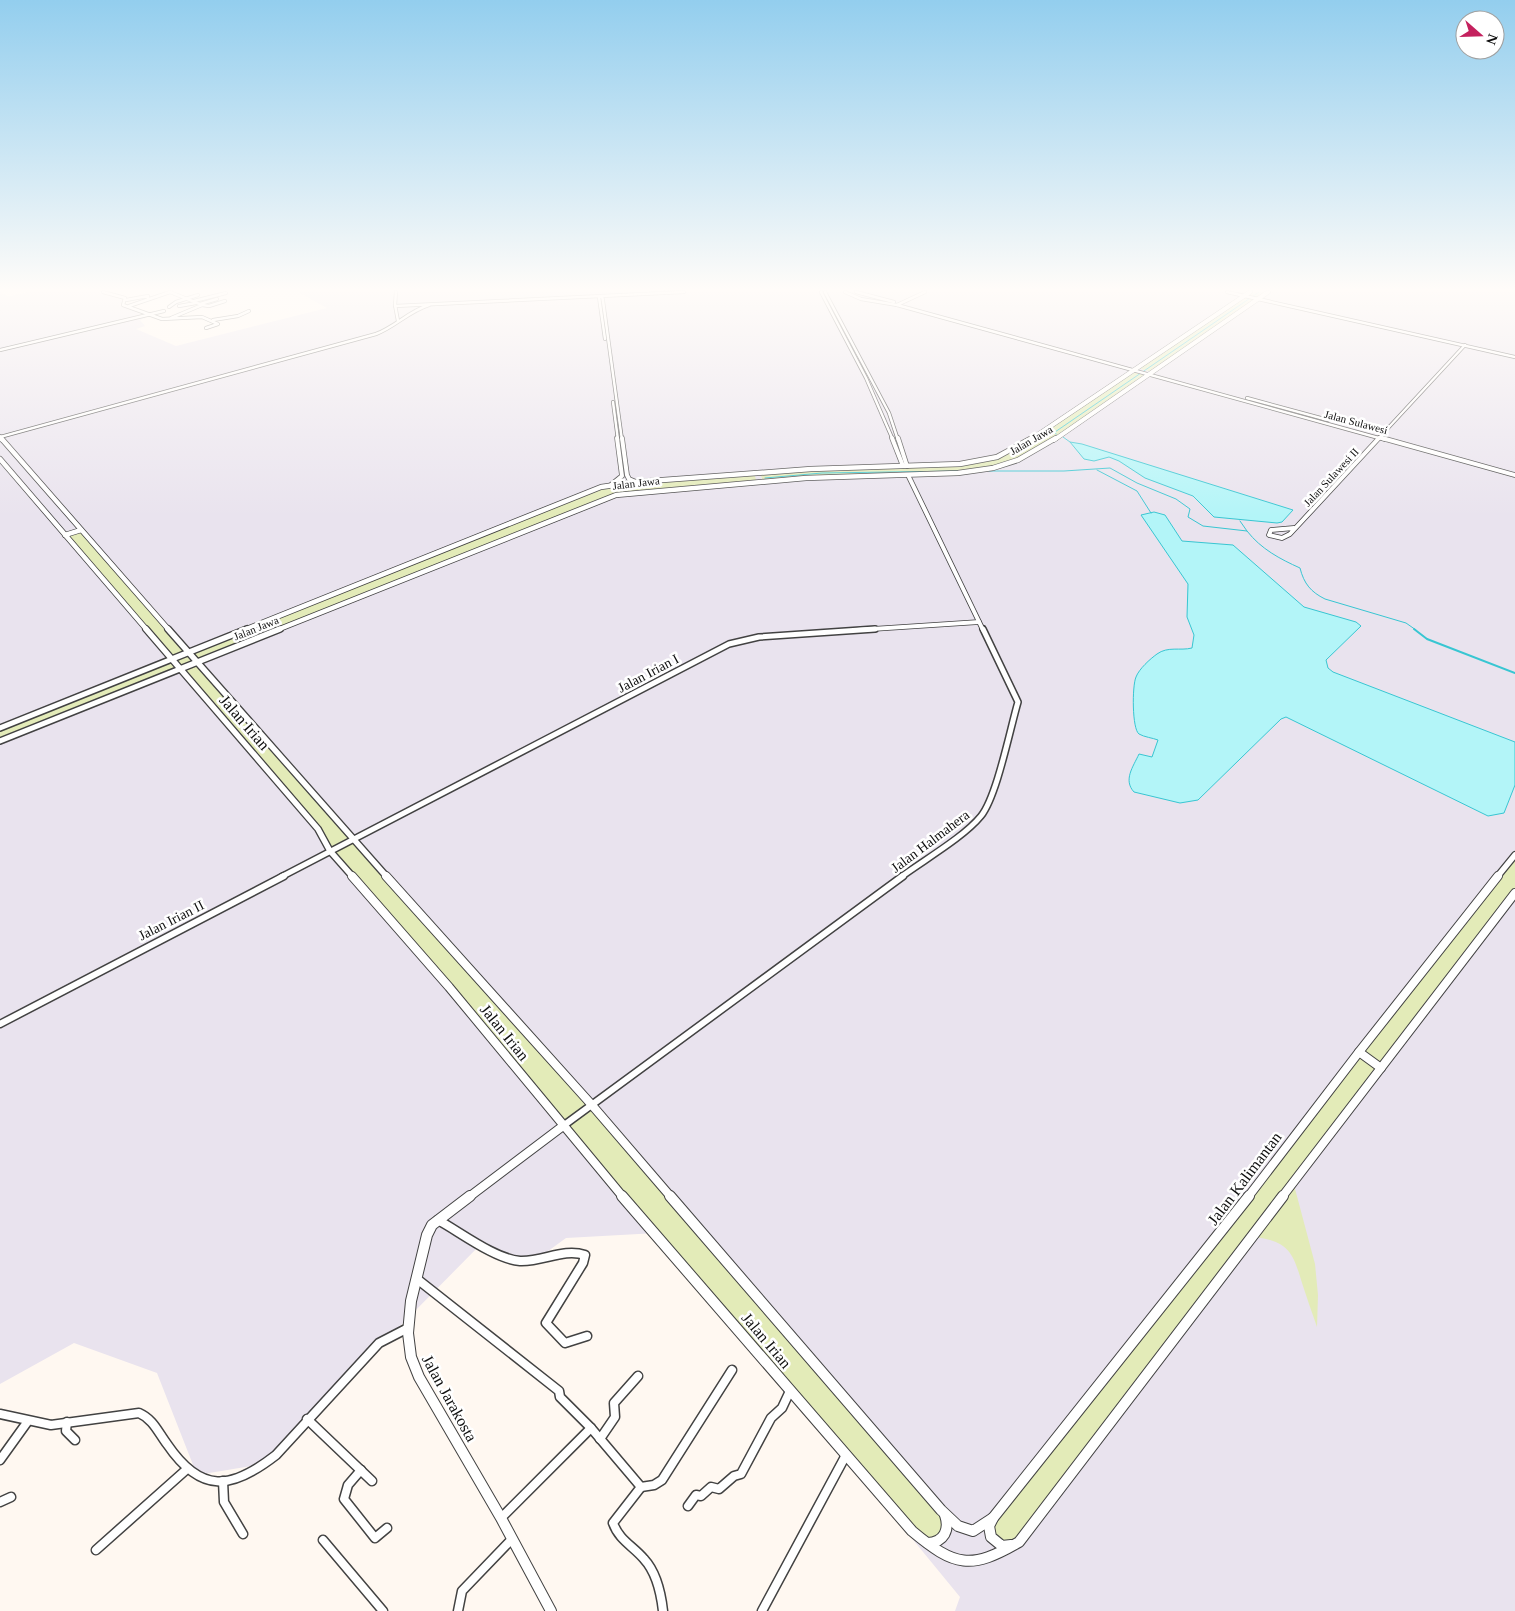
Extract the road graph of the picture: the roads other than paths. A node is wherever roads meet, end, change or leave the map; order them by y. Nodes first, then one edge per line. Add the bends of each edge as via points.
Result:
1 (257, 367) edge
2 (610, 367) edge
3 (865, 367) edge
4 (1127, 367) edge
5 (1141, 367) edge
6 (1157, 367) edge
7 (1445, 367) edge
8 (1137, 370) junction
9 (1149, 373) junction
10 (1042, 432) junction
11 (1381, 436) junction
12 (0, 437) edge
13 (1058, 437) junction
14 (1016, 449) junction
15 (1030, 455) junction
16 (0, 459) edge
17 (905, 466) junction
18 (623, 468) junction
19 (1515, 473) edge
20 (908, 475) junction
21 (636, 482) junction
22 (611, 485) junction
23 (1294, 528) junction
24 (81, 530) junction
25 (65, 535) junction
26 (381, 576) junction
27 (389, 585) junction
28 (979, 622) junction
29 (189, 652) junction
30 (172, 659) junction
31 (197, 662) junction
32 (180, 668) junction
33 (0, 728) edge
34 (0, 741) edge
35 (354, 839) junction
36 (330, 851) junction
37 (1515, 855) edge
38 (1515, 894) edge
39 (0, 1024) edge
40 (1359, 1052) junction
41 (1381, 1068) junction
42 (591, 1104) junction
43 (563, 1126) junction
44 (438, 1219) junction
45 (417, 1279) junction
46 (408, 1328) junction
47 (587, 1336) dead end
48 (732, 1370) dead end
49 (638, 1376) dead end
50 (790, 1390) junction
51 (0, 1414) edge
52 (307, 1419) junction
53 (28, 1421) junction
54 (67, 1422) junction
55 (591, 1428) junction
56 (600, 1439) junction
57 (75, 1440) dead end
58 (847, 1454) junction
59 (0, 1460) edge
60 (187, 1470) junction
61 (361, 1470) junction
62 (224, 1481) junction
63 (372, 1482) dead end
64 (641, 1487) junction
65 (11, 1498) dead end
66 (0, 1502) edge
67 (688, 1506) dead end
68 (943, 1512) junction
69 (501, 1518) junction
70 (993, 1518) junction
71 (387, 1528) dead end
72 (243, 1534) dead end
73 (512, 1539) junction
74 (323, 1540) dead end
75 (1019, 1542) junction
76 (926, 1543) junction
77 (96, 1550) dead end
78 (764, 1610) edge
79 (383, 1611) edge
80 (458, 1611) edge
81 (551, 1611) edge
82 (663, 1611) edge

1 - 12 street
2 - 18 street
3 - 17 street via 889,413
4 - 8 street, Jalan Sulawesi
5 - 8 street, Jalan Jawa
6 - 9 street, Jalan Jawa
7 - 11 street, Jalan Sulawesi II
8 - 9 street, Jalan Sulawesi
8 - 10 street, Jalan Jawa
9 - 11 street, Jalan Sulawesi
9 - 13 street, Jalan Jawa
10 - 13 street
10 - 14 street, Jalan Jawa
11 - 19 street, Jalan Sulawesi
11 - 23 street, Jalan Sulawesi II
12 - 24 street, Jalan Irian
13 - 15 street, Jalan Jawa
14 - 15 street
14 - 17 street, Jalan Jawa via 970,463
15 - 20 street, Jalan Jawa via 982,470
16 - 25 street, Jalan Irian
17 - 21 street, Jalan Jawa via 811,469
18 - 21 street via 627,477
18 - 22 street via 622,477
20 - 27 street, Jalan Jawa via 799,478 616,495
20 - 28 street, Jalan Halmahera
21 - 22 street, Jalan Jawa
22 - 26 street, Jalan Jawa
23 - 23 street, Jalan Sulawesi II via 1282,538 1269,535 1271,530
24 - 25 street
24 - 29 street, Jalan Irian
25 - 30 street, Jalan Irian
26 - 27 street
26 - 29 street, Jalan Jawa
27 - 31 street, Jalan Jawa
28 - 35 street, Jalan Irian I via 759,637 729,644
28 - 42 street, Jalan Halmahera via 1018,702 992,794 982,815
29 - 30 street, Jalan Jawa
29 - 31 street, Jalan Irian
30 - 32 street, Jalan Irian
30 - 33 street, Jalan Jawa
31 - 32 street, Jalan Jawa
31 - 35 street, Jalan Irian
32 - 34 street, Jalan Jawa
32 - 36 street, Jalan Irian via 318,829
35 - 36 street, Jalan Irian II
35 - 42 street, Jalan Irian
36 - 39 street, Jalan Irian II
36 - 43 street, Jalan Irian via 449,987
37 - 40 street, Jalan Kalimantan
38 - 41 street
40 - 41 street
40 - 70 street, Jalan Kalimantan via 1209,1248
41 - 75 street
42 - 43 street, Jalan Halmahera
42 - 68 street, Jalan Irian
43 - 44 street, Jalan Jarakosta
43 - 50 street, Jalan Irian
44 - 45 street, Jalan Jarakosta via 426,1238
44 - 47 street via 513,1260 542,1259 572,1252 584,1255 583,1263 546,1323 565,1343
45 - 46 street, Jalan Jarakosta
45 - 55 street via 559,1391 560,1397
46 - 52 street via 378,1343
46 - 69 street, Jalan Jarakosta via 410,1356 419,1377
48 - 64 street via 662,1480
49 - 56 street via 614,1403 615,1417
50 - 58 street, Jalan Irian
50 - 67 street via 741,1474 719,1489 711,1487 701,1496 696,1495
51 - 53 street
52 - 61 street
52 - 62 street via 289,1442 261,1468 242,1478
53 - 54 street via 51,1425
53 - 59 street
54 - 57 street via 66,1431
54 - 60 street via 143,1414
55 - 56 street
55 - 69 street
56 - 64 street
58 - 76 street, Jalan Irian via 912,1531
58 - 78 street
60 - 62 street via 199,1479
60 - 77 street
61 - 63 street
61 - 71 street via 348,1485 344,1499 375,1538
62 - 72 street via 224,1502
64 - 82 street via 613,1523 627,1546 638,1552 649,1566 660,1589
65 - 66 street
68 - 70 street, Jalan Irian via 958,1526 973,1531
68 - 76 street via 947,1523 943,1538 935,1544
69 - 73 street, Jalan Jarakosta
70 - 75 street via 989,1526 996,1543 1002,1546
73 - 80 street via 462,1591
73 - 81 street, Jalan Jarakosta
74 - 79 street
75 - 76 street, Jalan Irian via 993,1557 972,1563 958,1560

